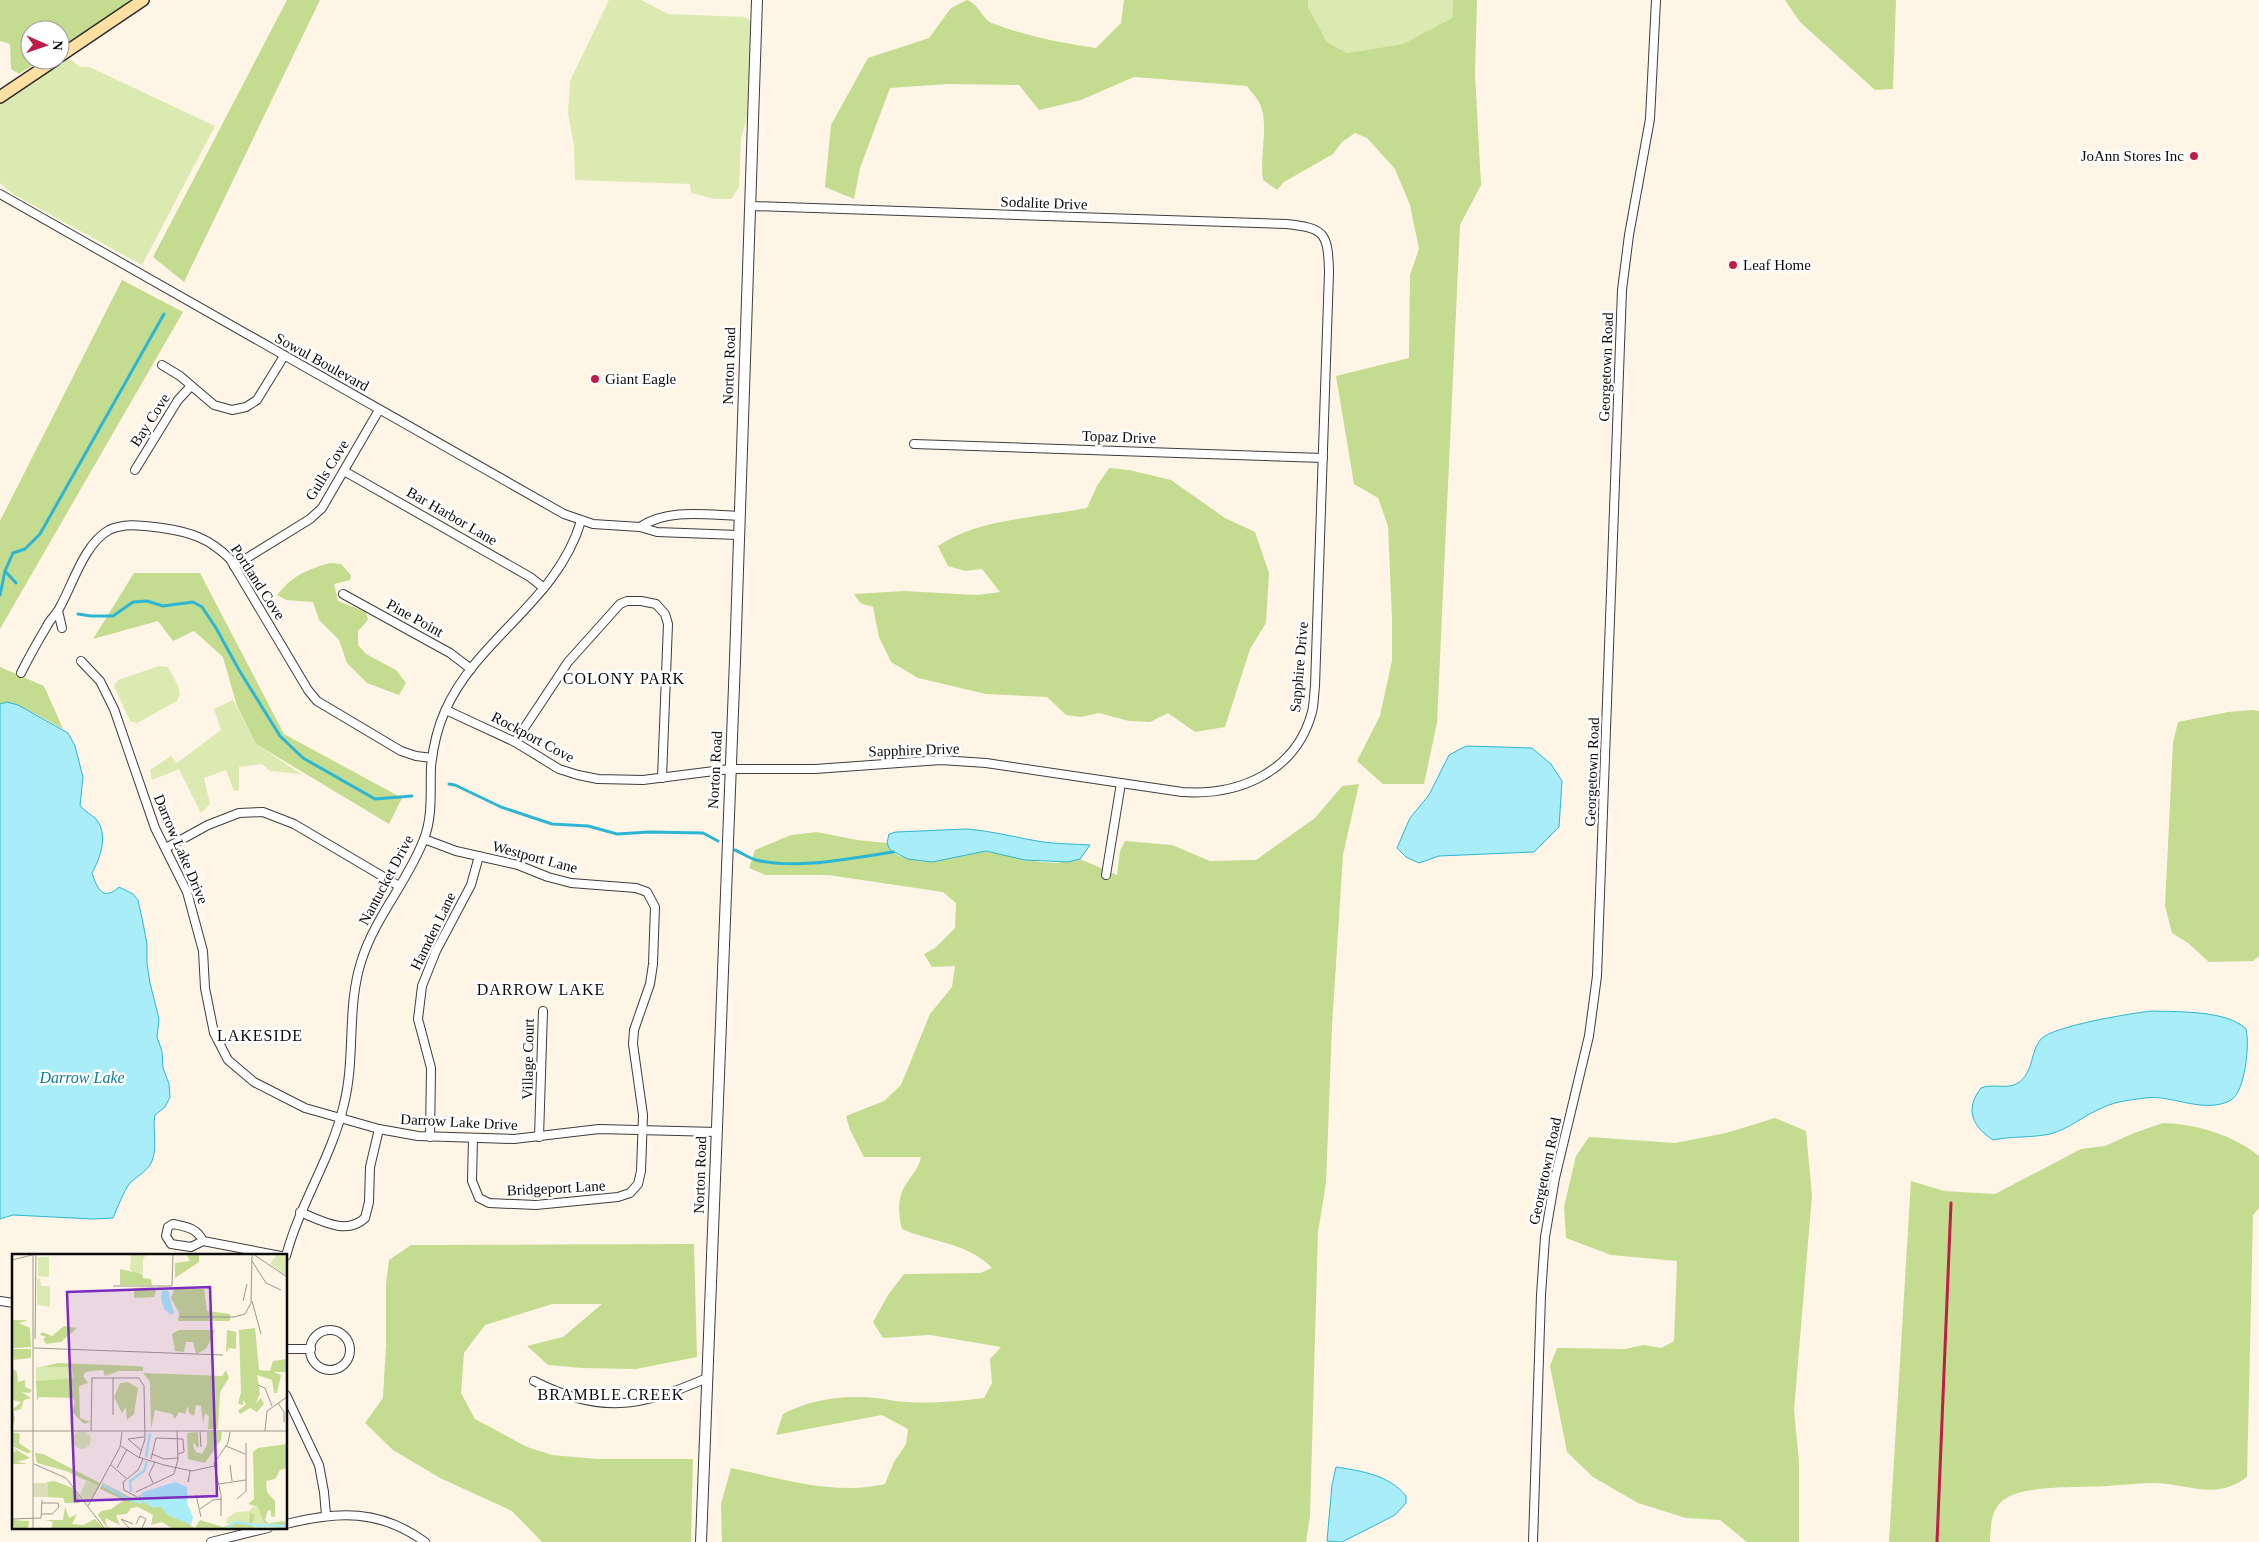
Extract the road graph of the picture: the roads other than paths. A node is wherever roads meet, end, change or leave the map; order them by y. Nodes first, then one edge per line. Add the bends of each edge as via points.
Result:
1 (143, 0) edge
2 (757, 0) edge
3 (1656, 0) edge
4 (70, 49) edge
5 (40, 70) edge
6 (0, 96) edge
7 (0, 194) edge
8 (750, 206) junction
9 (1328, 245) joint
10 (284, 356) junction
11 (162, 365) dead end
12 (191, 386) junction
13 (379, 410) junction
14 (914, 444) dead end
15 (1322, 458) junction
16 (135, 470) dead end
17 (344, 471) junction
18 (739, 516) junction
19 (581, 521) junction
20 (640, 526) junction
21 (738, 535) junction
22 (234, 566) junction
23 (544, 588) junction
24 (343, 594) dead end
25 (58, 611) junction
26 (62, 628) dead end
27 (81, 661) dead end
28 (471, 669) junction
29 (21, 673) dead end
30 (446, 710) junction
31 (515, 742) junction
32 (432, 758) junction
33 (730, 769) junction
34 (662, 778) junction
35 (1121, 783) junction
36 (424, 839) junction
37 (166, 848) junction
38 (479, 856) junction
39 (1106, 876) dead end
40 (399, 886) junction
41 (542, 1011) dead end
42 (341, 1118) junction
43 (642, 1129) junction
44 (378, 1130) junction
45 (717, 1132) junction
46 (430, 1137) junction
47 (540, 1137) junction
48 (474, 1138) junction
49 (300, 1212) junction
50 (204, 1241) junction
51 (271, 1254) edge
52 (287, 1254) edge
53 (288, 1349) edge
54 (311, 1350) junction
55 (706, 1378) junction
56 (534, 1381) dead end
57 (288, 1399) edge
58 (326, 1515) junction
59 (288, 1524) edge
60 (260, 1530) edge
61 (211, 1542) edge
62 (425, 1542) edge
63 (701, 1542) edge
64 (1532, 1542) edge

1 - 4 main road
2 - 8 street, Norton Road
3 - 64 street, Georgetown Road via 1650,119 1622,290 1598,967 1589,1036 1555,1178 1546,1237
5 - 6 main road
7 - 10 street, Sowul Boulevard
8 - 9 street, Sodalite Drive via 1286,224 1312,228 1320,232
8 - 18 street, Norton Road
9 - 15 street, Sapphire Drive
10 - 12 street via 261,396 239,409 226,410 214,405
10 - 13 street, Sowul Boulevard
11 - 12 street
12 - 16 street, Bay Cove via 178,400
13 - 17 street, Gulls Cove
13 - 19 street, Sowul Boulevard via 550,507
14 - 15 street, Topaz Drive
15 - 35 street, Sapphire Drive via 1315,686 1312,712 1302,736 1269,772 1226,790 1182,792
17 - 22 street, Gulls Cove via 327,500 310,519
17 - 23 street, Bar Harbor Lane
18 - 20 street, Sowul Boulevard via 663,516
18 - 21 street, Norton Road
19 - 20 street, Sowul Boulevard via 606,526
19 - 23 street, Nantucket Drive via 569,554
20 - 21 street, Sowul Boulevard via 658,532
21 - 33 street, Norton Road
22 - 25 street, Portland Cove via 219,547 204,537 132,525 118,527 94,543
22 - 32 street, Portland Cove via 317,701 402,751
23 - 28 street, Nantucket Drive
24 - 28 street, Pine Point via 450,653
25 - 26 street
25 - 29 street, Portland Cove via 47,624
27 - 37 street, Darrow Lake Drive via 100,681 114,709 155,828
28 - 30 street, Nantucket Drive
30 - 31 street, Rockport Cove
30 - 32 street, Nantucket Drive
31 - 34 street, Rockport Cove via 559,769 578,775 625,780
31 - 34 street via 568,662 616,607 627,601 651,602 663,610 668,624
32 - 36 street, Nantucket Drive via 430,809
33 - 34 street, Rockport Cove
33 - 35 street, Sapphire Drive via 815,769 949,761 986,763
33 - 45 street, Norton Road
35 - 39 street
36 - 38 street, Westport Lane
36 - 40 street, Nantucket Drive
37 - 40 street via 208,825 239,813 263,812 294,824
37 - 42 street, Darrow Lake Drive via 187,892 199,930 208,1010 214,1033 228,1060 268,1091 305,1108
38 - 43 street, Westport Lane via 571,883 642,889 651,897 655,913 650,984 633,1044
38 - 46 street, Hamden Lane via 471,885 436,951 422,986 418,1019 431,1068
40 - 42 street, Nantucket Drive via 371,938 357,975 350,1018 349,1077
41 - 47 street, Village Court
42 - 44 street, Darrow Lake Drive
42 - 49 street, Nantucket Drive
43 - 45 street, Darrow Lake Drive
43 - 47 street, Darrow Lake Drive via 599,1129
43 - 48 street, Bridgeport Lane via 640,1178 634,1189 624,1196 528,1205 488,1203 479,1198 473,1188
44 - 46 street, Darrow Lake Drive
44 - 49 street via 364,1218 350,1226 337,1226
45 - 55 street, Norton Road
46 - 48 street, Darrow Lake Drive
47 - 48 street, Darrow Lake Drive
49 - 52 street, Nantucket Drive
50 - 50 street via 191,1227 173,1224 168,1227 166,1236 172,1244 191,1247
50 - 51 street
53 - 54 street
54 - 54 street via 319,1333 334,1329 346,1336 350,1351 345,1365 332,1372 315,1364
55 - 56 street via 645,1401 618,1404 574,1399
55 - 63 street, Norton Road
57 - 58 street via 319,1465
58 - 59 street
58 - 62 street via 382,1520
60 - 61 street

